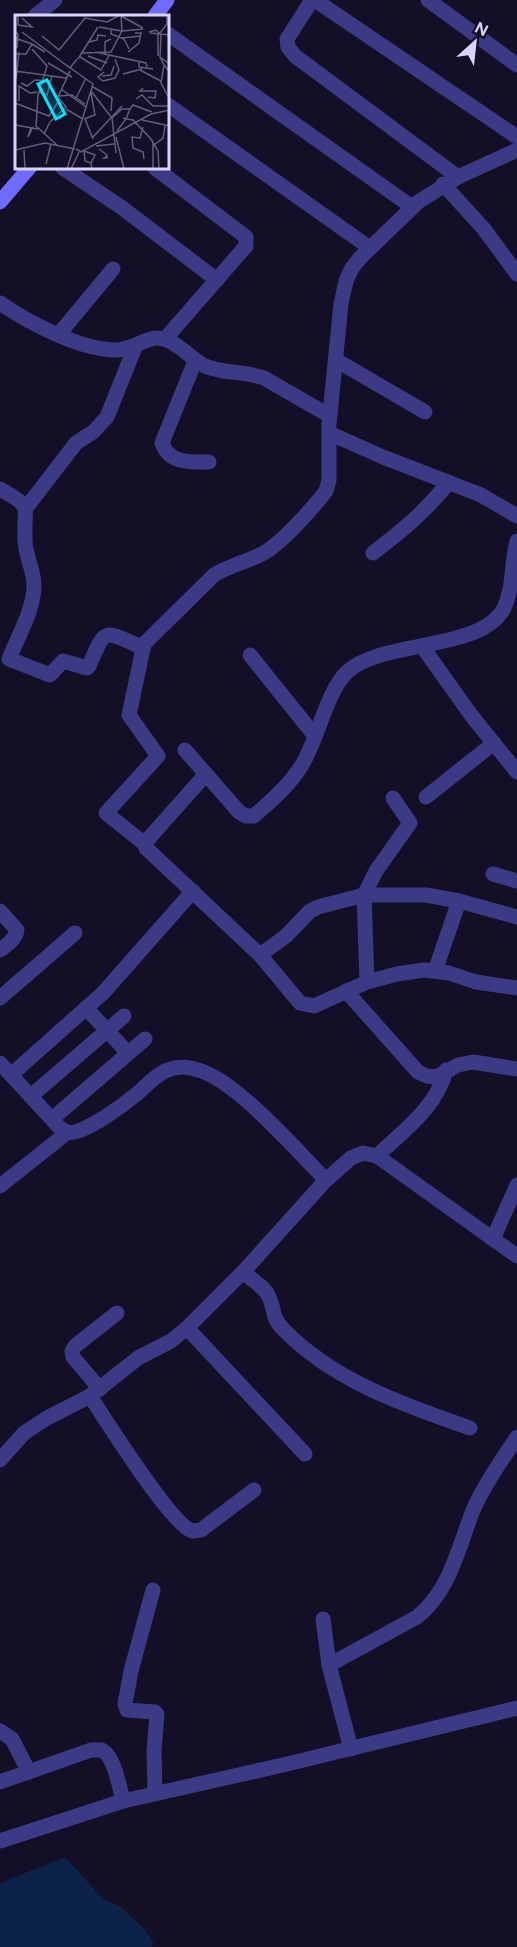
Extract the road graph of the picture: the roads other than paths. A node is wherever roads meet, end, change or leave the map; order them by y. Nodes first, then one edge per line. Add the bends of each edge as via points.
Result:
1 (55, 0) edge
2 (167, 0) edge
3 (313, 0) edge
4 (428, 0) edge
5 (36, 15) edge
6 (156, 15) edge
7 (170, 35) edge
8 (517, 65) edge
9 (170, 106) edge
10 (517, 137) edge
11 (517, 150) edge
12 (27, 170) edge
13 (66, 170) edge
14 (158, 170) edge
15 (458, 177) junction
16 (444, 184) junction
17 (0, 202) edge
18 (412, 207) junction
19 (370, 248) junction
20 (112, 269) dead end
21 (517, 273) edge
22 (217, 280) junction
23 (0, 303) edge
24 (59, 334) junction
25 (165, 339) junction
26 (135, 347) junction
27 (336, 360) junction
28 (195, 361) junction
29 (425, 412) dead end
30 (330, 416) junction
31 (329, 433) junction
32 (209, 462) dead end
33 (449, 482) junction
34 (0, 489) edge
35 (26, 508) junction
36 (517, 516) edge
37 (517, 541) edge
38 (373, 553) dead end
39 (144, 644) junction
40 (422, 646) junction
41 (250, 655) dead end
42 (4, 663) edge
43 (315, 736) junction
44 (494, 743) junction
45 (184, 750) dead end
46 (517, 772) edge
47 (206, 774) junction
48 (426, 796) dead end
49 (393, 798) dead end
50 (146, 848) junction
51 (493, 874) dead end
52 (517, 881) edge
53 (193, 891) junction
54 (364, 895) junction
55 (459, 901) junction
56 (0, 911) edge
57 (517, 917) edge
58 (75, 933) dead end
59 (0, 950) edge
60 (260, 955) junction
61 (435, 971) junction
62 (367, 982) junction
63 (517, 988) edge
64 (346, 991) junction
65 (0, 998) edge
66 (86, 1008) junction
67 (124, 1016) dead end
68 (107, 1031) junction
69 (145, 1039) dead end
70 (128, 1053) junction
71 (0, 1063) edge
72 (517, 1069) edge
73 (446, 1070) junction
74 (11, 1075) junction
75 (31, 1096) junction
76 (52, 1119) junction
77 (68, 1132) junction
78 (377, 1156) junction
79 (326, 1180) junction
80 (517, 1185) edge
81 (0, 1186) edge
82 (493, 1239) junction
83 (517, 1256) edge
84 (243, 1272) junction
85 (117, 1313) dead end
86 (187, 1328) junction
87 (95, 1393) junction
88 (470, 1428) dead end
89 (517, 1437) edge
90 (305, 1454) dead end
91 (0, 1460) edge
92 (254, 1490) dead end
93 (153, 1590) dead end
94 (323, 1619) dead end
95 (329, 1665) junction
96 (517, 1708) edge
97 (0, 1731) edge
98 (351, 1749) junction
99 (29, 1772) junction
100 (0, 1782) edge
101 (155, 1794) junction
102 (123, 1801) junction
103 (0, 1841) edge

1 - 5 street
2 - 6 street
3 - 10 street
3 - 15 street via 287,39 288,47
4 - 8 street
7 - 18 street
9 - 19 street
11 - 15 street
12 - 17 street
13 - 22 street
14 - 22 street via 246,237 246,246
15 - 16 street
16 - 18 street
16 - 21 street
18 - 19 street
19 - 27 street via 345,281
20 - 24 street
22 - 25 street
23 - 24 street
24 - 26 street via 92,347
25 - 26 street via 156,337
25 - 28 street
26 - 35 street via 107,417 76,443
27 - 29 street
27 - 30 street
28 - 30 street via 224,372 264,378
28 - 32 street via 162,443 165,450 181,461
30 - 31 street
31 - 33 street
31 - 39 street via 329,480 317,502 263,554 213,575
33 - 36 street
33 - 38 street via 428,508
34 - 35 street
35 - 42 street via 26,547 33,594
37 - 40 street via 511,591 503,610 490,623 470,633
39 - 42 street via 106,634 87,668 63,661 50,675
39 - 50 street via 129,716 158,756 106,813
40 - 43 street via 376,657 346,672
40 - 44 street
41 - 43 street
43 - 47 street via 303,763 284,789 254,816 239,812
44 - 46 street
44 - 48 street
45 - 47 street
47 - 50 street via 150,837
49 - 54 street via 410,823
50 - 53 street
51 - 52 street
53 - 60 street
53 - 66 street via 135,959
54 - 55 street via 426,895
54 - 60 street via 318,907
54 - 62 street
55 - 57 street
55 - 61 street
56 - 59 street via 17,930
58 - 65 street
60 - 64 street via 300,1003 314,1006
61 - 62 street via 397,974
61 - 63 street
62 - 64 street
64 - 73 street via 418,1072 436,1077
66 - 68 street
66 - 74 street
67 - 68 street
68 - 70 street
68 - 75 street
69 - 70 street
70 - 76 street
71 - 74 street
72 - 73 street via 473,1062
73 - 78 street via 434,1099
74 - 75 street
75 - 76 street
76 - 77 street
77 - 79 street via 78,1132 112,1112 155,1077 170,1069 187,1067 223,1083 276,1128
77 - 81 street
78 - 79 street via 363,1153 351,1158
78 - 82 street
79 - 84 street
80 - 82 street
82 - 83 street
84 - 86 street
84 - 88 street via 270,1298 277,1322 310,1353 373,1391
85 - 87 street via 72,1351
86 - 87 street via 138,1358
86 - 90 street
87 - 91 street via 24,1433
87 - 92 street via 154,1491 184,1526 201,1530
89 - 95 street via 475,1507 448,1580 430,1608
93 - 101 street via 125,1704 130,1711 157,1714
94 - 95 street
95 - 98 street
96 - 98 street
97 - 99 street via 12,1739
98 - 101 street
99 - 100 street
99 - 102 street via 100,1750 112,1760
101 - 102 street
102 - 103 street

